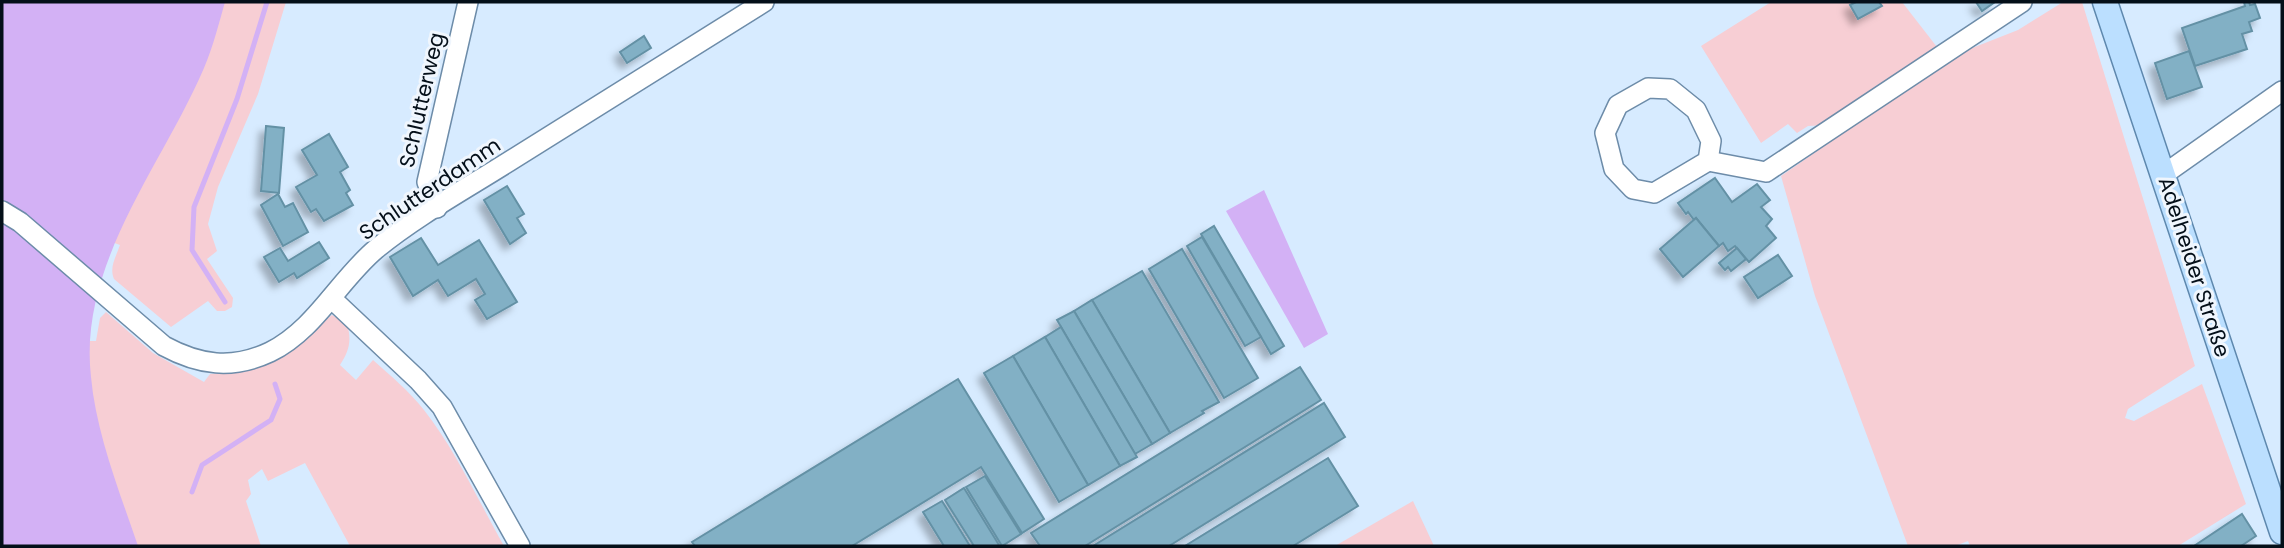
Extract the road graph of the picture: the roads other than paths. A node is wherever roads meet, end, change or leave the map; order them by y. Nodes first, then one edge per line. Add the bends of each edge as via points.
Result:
1 (468, 2) edge
2 (764, 2) edge
3 (2022, 2) edge
4 (2105, 2) edge
5 (2282, 91) edge
6 (1708, 161) junction
7 (2163, 175) junction
8 (437, 208) junction
9 (2, 211) edge
10 (331, 299) junction
11 (2282, 532) edge
12 (520, 546) edge

1 - 8 street, Schlutterweg via 427,182
2 - 8 street, Schlutterdamm
3 - 6 street via 1766,172
4 - 7 main road, Adelheider Straße
5 - 7 street
6 - 6 street via 1654,193 1633,189 1614,169 1605,133 1618,105 1648,88 1671,89 1696,110 1711,142
7 - 11 main road, Adelheider Straße
8 - 10 street, Schlutterdamm via 375,250
9 - 10 street, Schlutterdamm via 164,346 211,365 270,352 301,330
10 - 12 street via 443,407

